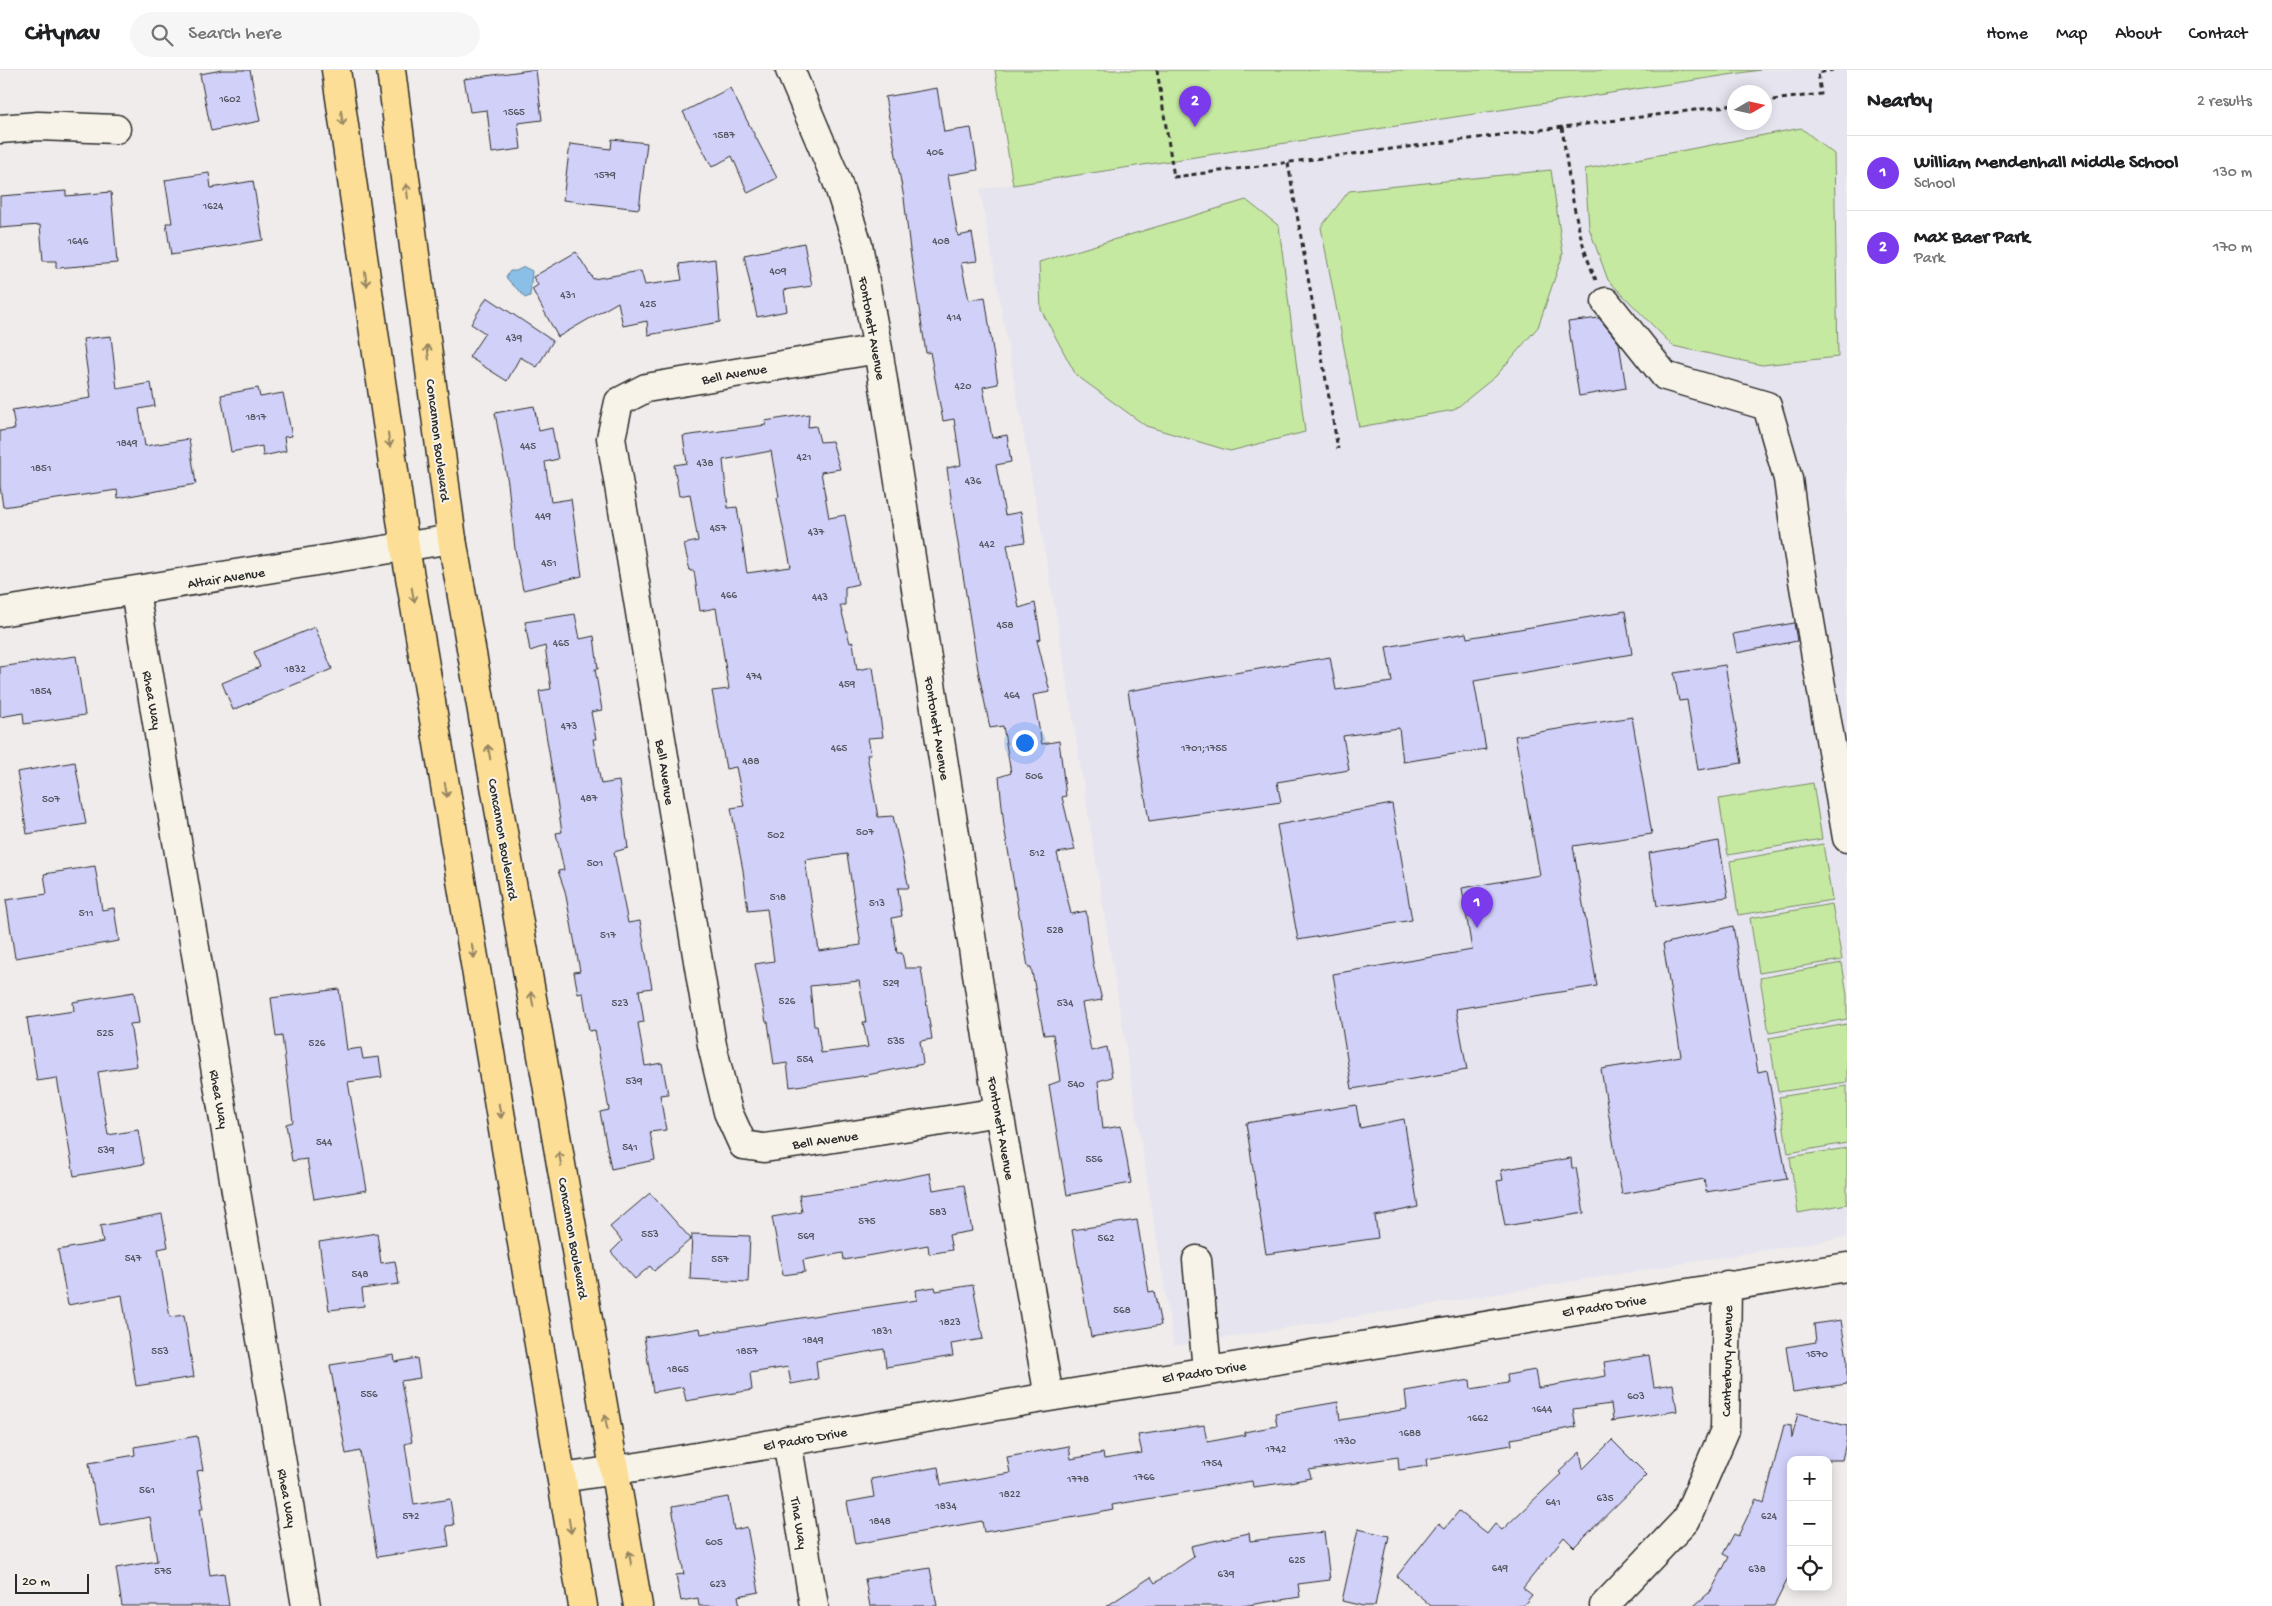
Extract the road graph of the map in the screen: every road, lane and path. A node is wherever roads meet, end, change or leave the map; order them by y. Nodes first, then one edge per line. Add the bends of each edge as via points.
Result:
1 (336, 70) edge
2 (391, 70) edge
3 (790, 70) edge
4 (1158, 70) edge
5 (1828, 70) edge
6 (1833, 70) edge
7 (1772, 100) edge
8 (1727, 106) edge
9 (1562, 127) junction
10 (0, 128) edge
11 (116, 129) dead end
12 (1288, 163) junction
13 (1606, 302) joint
14 (878, 349) junction
15 (1338, 449) dead end
16 (452, 539) junction
17 (405, 547) junction
18 (135, 592) junction
19 (0, 612) edge
20 (1847, 838) edge
21 (999, 1112) junction
22 (1197, 1260) dead end
23 (1847, 1267) edge
24 (1727, 1285) junction
25 (1207, 1370) junction
26 (1049, 1396) junction
27 (787, 1440) junction
28 (616, 1470) junction
29 (562, 1478) junction
30 (306, 1606) edge
31 (583, 1606) edge
32 (638, 1606) edge
33 (814, 1606) edge
34 (1604, 1606) edge

1 -> 17 main road
16 -> 2 main road, Concannon Boulevard
3 - 14 street, Fontonett Avenue via 837,181 858,245
4 - 12 path via 1174,177
5 - 6 path
5 - 7 path via 1818,73 1820,94
8 - 9 path
9 - 12 path
9 - 13 path via 1586,257
10 - 11 street
12 - 15 path
13 - 20 street via 1665,376 1766,406 1788,479
14 - 21 street, Fontonett Avenue
14 - 21 street, Bell Avenue via 646,388 619,402 611,438 712,1045 728,1112 743,1145 764,1148
16 - 17 street, Altair Avenue
28 -> 16 main road, Concannon Boulevard
17 - 18 street, Altair Avenue
17 -> 29 main road
18 - 19 street, Altair Avenue
18 - 30 street, Rhea Way
21 - 26 street, Fontonett Avenue
22 - 25 street
23 - 24 street, El Padro Drive
24 - 25 street, El Padro Drive
24 - 34 street, Canterbury Avenue via 1725,1430 1686,1520
25 - 26 street, El Padro Drive
26 - 27 street, El Padro Drive
27 - 28 street, El Padro Drive
27 - 33 street, Tina Way
28 - 29 street, El Padro Drive
32 -> 28 main road, Concannon Boulevard
29 -> 31 main road

